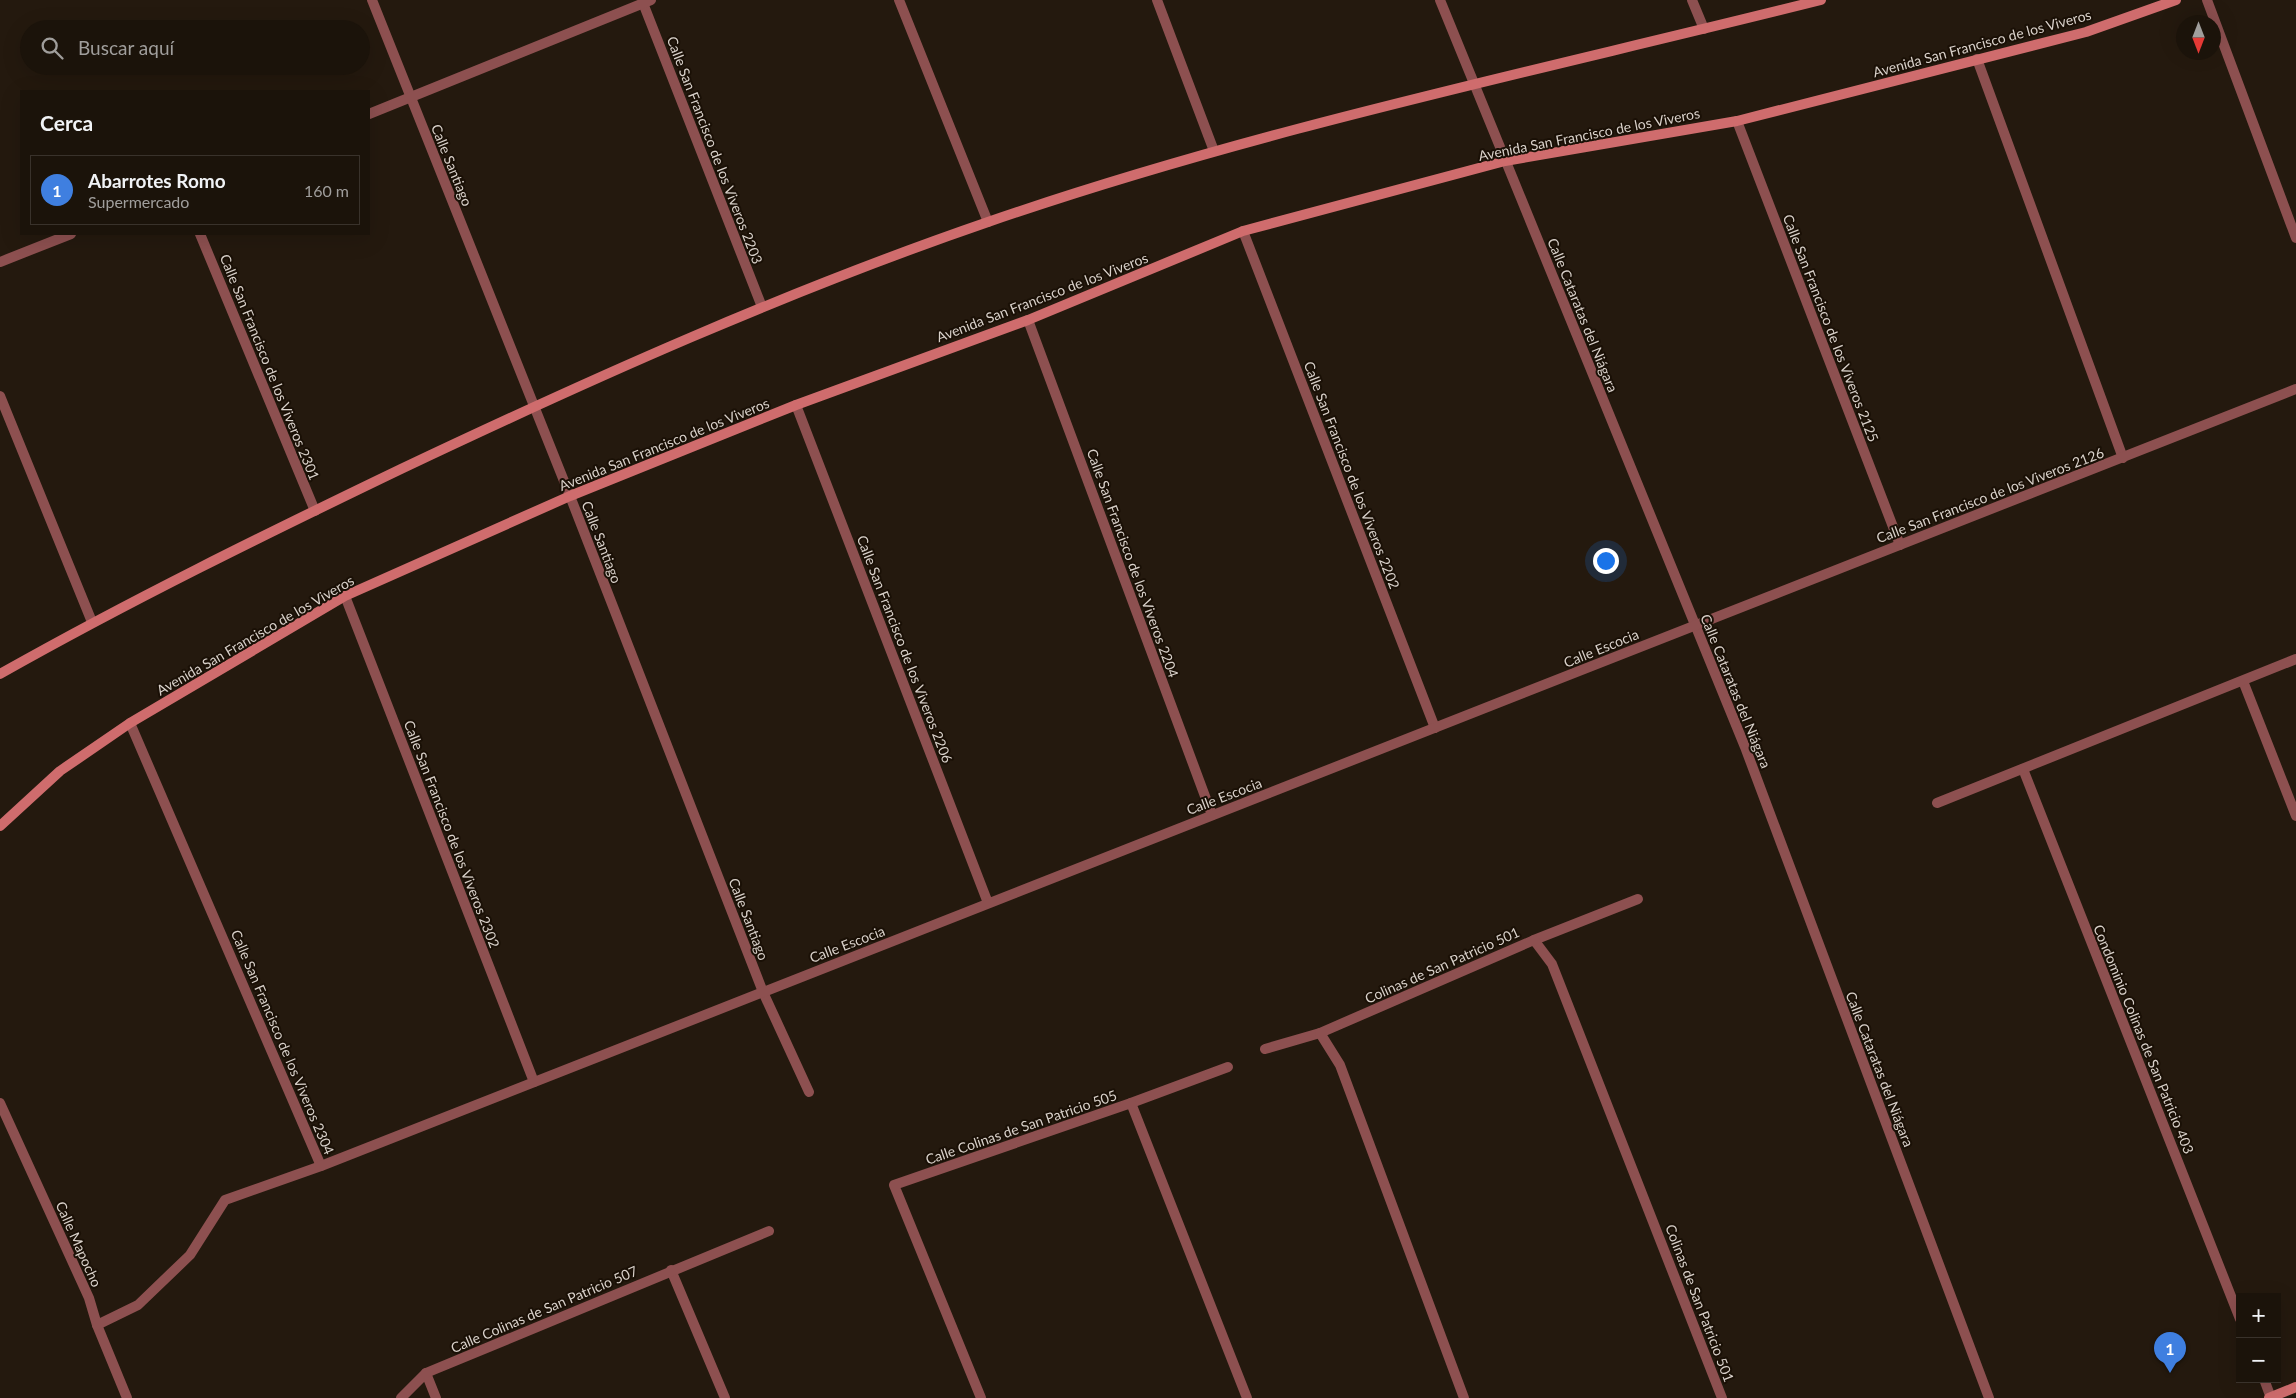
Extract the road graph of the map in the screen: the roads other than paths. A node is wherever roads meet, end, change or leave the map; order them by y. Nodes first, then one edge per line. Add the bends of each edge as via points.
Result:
1 (372, 0) edge
2 (899, 0) edge
3 (1157, 0) edge
4 (1440, 0) edge
5 (1692, 0) edge
6 (1821, 0) edge
7 (2176, 0) edge
8 (2207, 0) edge
9 (647, 2) edge
10 (1704, 29) junction
11 (1977, 59) junction
12 (1474, 84) junction
13 (410, 97) junction
14 (370, 114) edge
15 (1737, 121) junction
16 (1214, 151) junction
17 (1505, 161) junction
18 (988, 222) junction
19 (1243, 231) junction
20 (68, 235) edge
21 (200, 235) edge
22 (2296, 238) edge
23 (0, 262) edge
24 (762, 307) junction
25 (1028, 320) junction
26 (2296, 390) edge
27 (0, 396) edge
28 (796, 405) junction
29 (533, 406) junction
30 (2123, 458) junction
31 (570, 496) junction
32 (315, 510) junction
33 (1900, 545) junction
34 (345, 596) junction
35 (92, 622) junction
36 (1695, 626) junction
37 (2296, 659) edge
38 (0, 674) edge
39 (2243, 680) junction
40 (130, 723) junction
41 (1435, 728) junction
42 (2023, 769) junction
43 (1937, 803) dead end
44 (1212, 815) junction
45 (2296, 816) edge
46 (0, 826) edge
47 (1638, 899) dead end
48 (988, 903) junction
49 (1534, 940) junction
50 (763, 992) junction
51 (1320, 1033) junction
52 (1265, 1049) dead end
53 (1228, 1067) dead end
54 (534, 1082) junction
55 (809, 1092) dead end
56 (0, 1103) edge
57 (1130, 1103) junction
58 (321, 1166) junction
59 (769, 1231) dead end
60 (671, 1270) junction
61 (2236, 1309) edge
62 (97, 1325) junction
63 (426, 1373) junction
64 (2265, 1383) edge
65 (2296, 1387) edge
66 (127, 1398) edge
67 (401, 1398) edge
68 (436, 1398) edge
69 (724, 1398) edge
70 (981, 1398) edge
71 (1247, 1398) edge
72 (1464, 1398) edge
73 (1722, 1398) edge
74 (1989, 1398) edge
75 (2270, 1398) edge

1 - 13 street, Calle Santiago
2 - 18 street
3 - 16 street
4 - 12 street, Calle Cataratas del Niágara
5 - 10 street
6 - 10 street
7 - 11 street, Avenida San Francisco de los Viveros via 2086,32
8 - 22 street
9 - 13 street
9 - 24 street, Calle San Francisco de los Viveros 2203
10 - 12 street
11 - 15 street, Avenida San Francisco de los Viveros
11 - 30 street
12 - 16 street
12 - 17 street, Calle Cataratas del Niágara
13 - 14 street
13 - 29 street, Calle Santiago
15 - 17 street, Avenida San Francisco de los Viveros
15 - 33 street, Calle San Francisco de los Viveros 2125
16 - 18 street
17 - 19 street, Avenida San Francisco de los Viveros
17 - 36 street, Calle Cataratas del Niágara
18 - 24 street
19 - 25 street, Avenida San Francisco de los Viveros
19 - 41 street, Calle San Francisco de los Viveros 2202
20 - 23 street
21 - 32 street, Calle San Francisco de los Viveros 2301
24 - 29 street
25 - 28 street, Avenida San Francisco de los Viveros
25 - 44 street, Calle San Francisco de los Viveros 2204
26 - 30 street, Calle San Francisco de los Viveros 2126
27 - 35 street
28 - 31 street, Avenida San Francisco de los Viveros
28 - 48 street, Calle San Francisco de los Viveros 2206
29 - 31 street, Calle Santiago
29 - 32 street
30 - 33 street, Calle San Francisco de los Viveros 2126
31 - 34 street, Avenida San Francisco de los Viveros
31 - 50 street, Calle Santiago
32 - 35 street
33 - 36 street, Calle San Francisco de los Viveros 2126
34 - 40 street, Avenida San Francisco de los Viveros
34 - 54 street, Calle San Francisco de los Viveros 2302
35 - 38 street
36 - 41 street, Calle Escocia
36 - 74 street, Calle Cataratas del Niágara via 1745,748
37 - 39 street
39 - 42 street
39 - 45 street
40 - 46 street, Avenida San Francisco de los Viveros via 60,771
40 - 58 street, Calle San Francisco de los Viveros 2304
41 - 44 street, Calle Escocia
42 - 43 street
42 - 61 street, Condominio Colinas de San Patricio 403
44 - 48 street, Calle Escocia
47 - 49 street
48 - 50 street, Calle Escocia
49 - 51 street, Colinas de San Patricio 501
49 - 73 street, Colinas de San Patricio 501 via 1552,964
50 - 54 street
50 - 55 street, Calle Santiago
51 - 52 street, Colinas de San Patricio 501
51 - 72 street via 1340,1065
53 - 57 street
54 - 58 street
56 - 62 street, Calle Mapocho via 88,1298
57 - 70 street, Calle Colinas de San Patricio 505 via 894,1185
57 - 71 street, Calle Colinas de San Patricio 505
58 - 62 street, Calle San Francisco de los Viveros 2304 via 225,1200 190,1255 138,1305
59 - 60 street, Calle Colinas de San Patricio 507
60 - 63 street, Calle Colinas de San Patricio 507
60 - 69 street
62 - 66 street, Calle Mapocho
63 - 67 street, Calle Colinas de San Patricio 507
63 - 68 street
64 - 75 street
65 - 75 street

